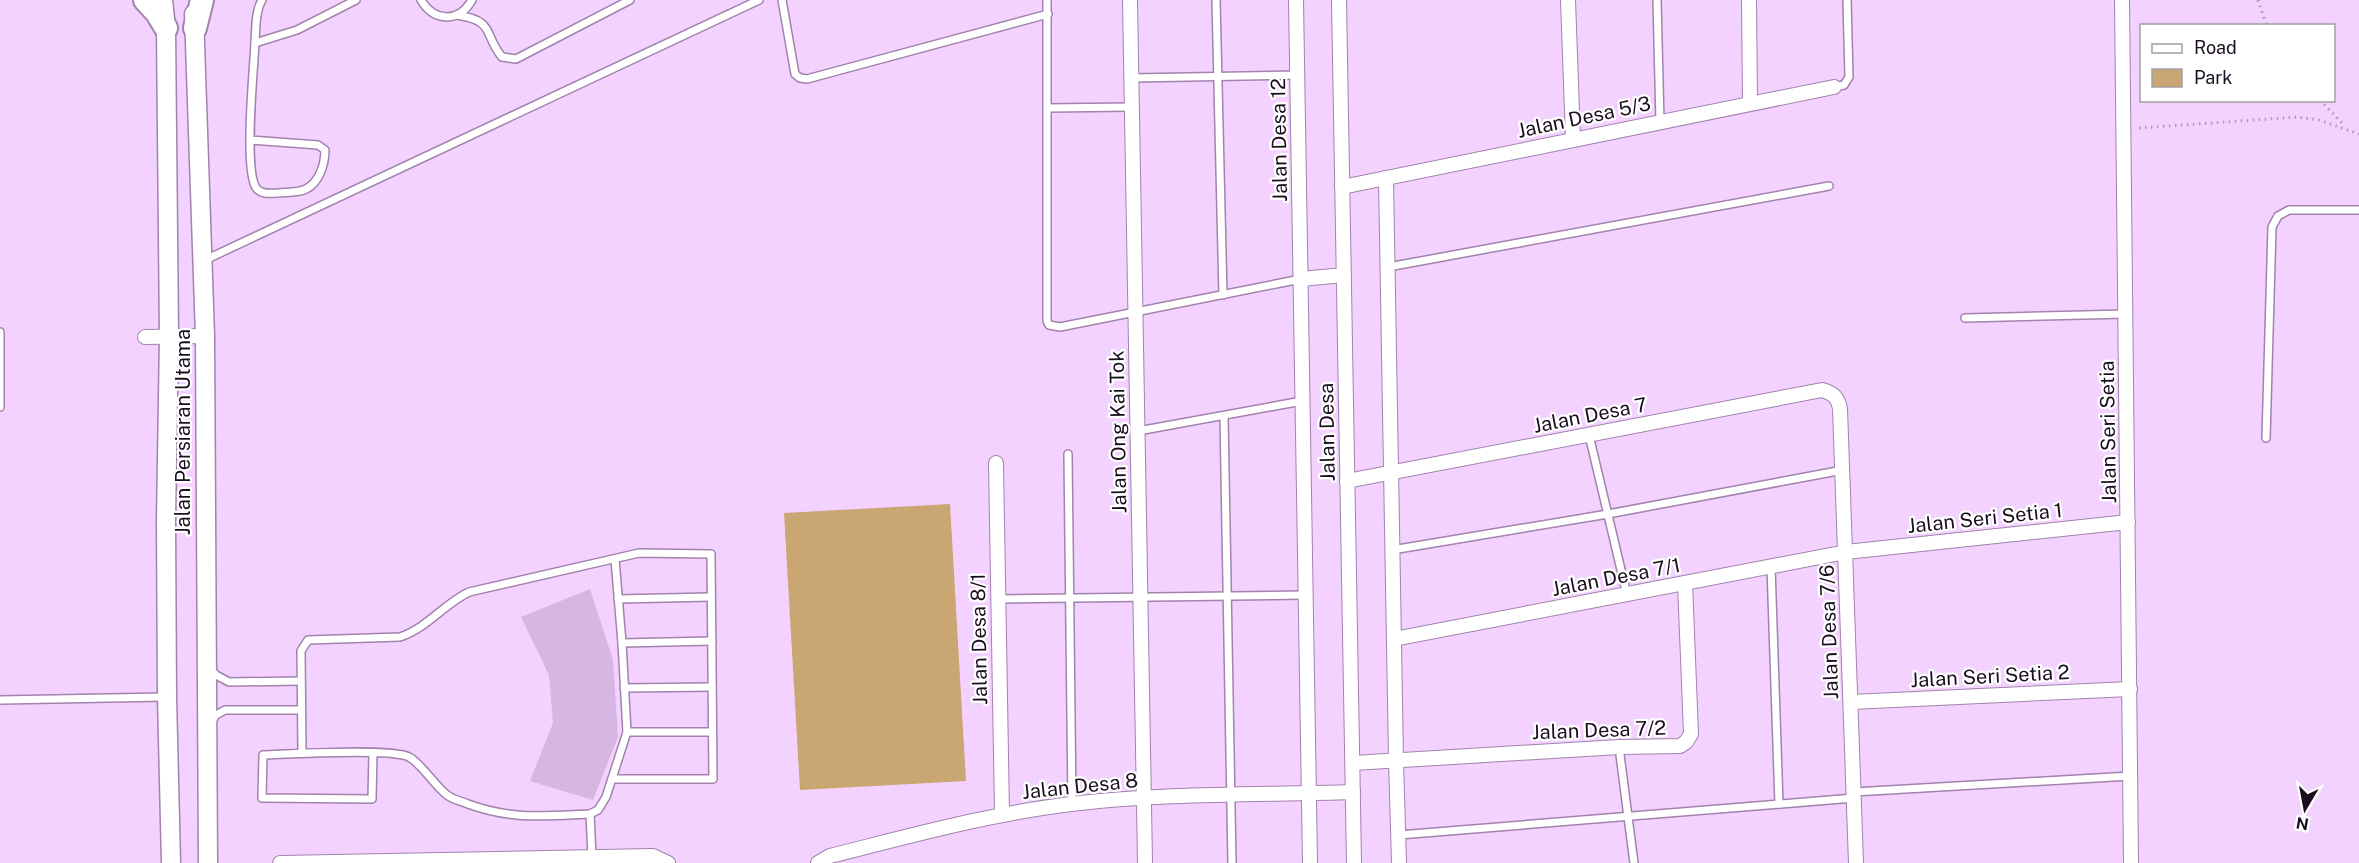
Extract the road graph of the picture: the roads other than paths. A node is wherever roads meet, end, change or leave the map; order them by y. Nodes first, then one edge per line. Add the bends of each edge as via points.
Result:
1 (145, 0) edge
2 (163, 0) edge
3 (193, 0) edge
4 (201, 0) edge
5 (262, 0) edge
6 (356, 0) edge
7 (421, 0) edge
8 (472, 0) edge
9 (630, 0) edge
10 (759, 0) edge
11 (782, 0) edge
12 (1047, 0) edge
13 (1130, 0) edge
14 (1216, 0) edge
15 (1296, 0) edge
16 (1339, 0) edge
17 (1568, 0) edge
18 (1657, 0) edge
19 (1749, 0) edge
20 (1847, 0) edge
21 (2122, 0) edge
22 (1048, 14) junction
23 (456, 15) junction
24 (166, 28) junction
25 (195, 28) junction
26 (255, 43) junction
27 (196, 62) junction
28 (166, 64) junction
29 (1297, 75) junction
30 (1218, 76) junction
31 (1132, 78) junction
32 (1834, 87) joint
33 (1750, 103) junction
34 (1132, 107) junction
35 (1048, 108) junction
36 (1660, 122) junction
37 (1573, 139) junction
38 (250, 140) junction
39 (1386, 178) junction
40 (1829, 186) dead end
41 (1342, 187) junction
42 (2359, 210) edge
43 (203, 261) junction
44 (1388, 267) junction
45 (1344, 275) junction
46 (1301, 279) junction
47 (1223, 295) junction
48 (1136, 311) junction
49 (2126, 314) junction
50 (1965, 318) dead end
51 (0, 332) edge
52 (206, 336) junction
53 (145, 337) dead end
54 (169, 337) junction
55 (0, 369) edge
56 (1838, 399) joint
57 (1302, 401) junction
58 (0, 407) edge
59 (1224, 416) junction
60 (1138, 431) junction
61 (1589, 435) junction
62 (2266, 438) dead end
63 (1068, 454) dead end
64 (996, 463) dead end
65 (1843, 470) junction
66 (1392, 472) junction
67 (1347, 481) junction
68 (1608, 514) junction
69 (2128, 522) junction
70 (1392, 550) junction
71 (1846, 552) junction
72 (615, 559) junction
73 (1771, 567) junction
74 (1685, 583) junction
75 (1627, 595) junction
76 (1305, 596) junction
77 (711, 597) junction
78 (1227, 597) junction
79 (618, 599) junction
80 (998, 599) junction
81 (1071, 599) junction
82 (1141, 599) junction
83 (1394, 639) junction
84 (711, 641) junction
85 (622, 643) junction
86 (207, 664) junction
87 (300, 681) junction
88 (712, 687) junction
89 (624, 688) junction
90 (2130, 688) junction
91 (167, 697) junction
92 (0, 700) edge
93 (1851, 702) junction
94 (301, 710) junction
95 (208, 726) junction
96 (627, 732) junction
97 (712, 732) junction
98 (1620, 747) junction
99 (302, 753) junction
100 (373, 753) junction
101 (1395, 760) junction
102 (1353, 763) junction
103 (2131, 776) junction
104 (612, 779) junction
105 (1353, 792) junction
106 (1309, 794) junction
107 (1854, 795) junction
108 (1231, 796) junction
109 (1144, 798) junction
110 (1072, 804) junction
111 (1779, 804) junction
112 (590, 814) junction
113 (1002, 814) junction
114 (1628, 816) junction
115 (1399, 835) junction
116 (592, 857) junction
117 (171, 863) edge
118 (208, 863) edge
119 (280, 863) edge
120 (668, 863) edge
121 (818, 863) edge
122 (1145, 863) edge
123 (1232, 863) edge
124 (1310, 863) edge
125 (1354, 863) edge
126 (1399, 863) edge
127 (1634, 863) edge
128 (1856, 863) edge
129 (2131, 863) edge

1 - 24 highway
2 - 24 street, Jalan Persiaran Utama
3 - 25 street, Jalan Persiaran Utama
4 - 25 highway
5 - 26 lane
6 - 26 lane via 297,30
7 - 23 lane via 427,10
8 - 23 lane via 464,12
9 - 23 lane via 516,59 502,57 478,20
10 - 43 lane
11 - 22 lane via 795,74 807,79
12 - 22 lane
13 - 31 street, Jalan Ong Kai Tok
14 - 30 lane
15 - 29 street, Jalan Desa 12
16 - 41 street, Jalan Desa
17 - 37 street
18 - 36 lane
19 - 33 street
20 - 32 lane via 1849,77 1844,85
21 - 49 street, Jalan Seri Setia
22 - 35 lane
24 - 28 street, Jalan Persiaran Utama
25 - 27 street, Jalan Persiaran Utama
26 - 38 lane
27 - 28 street
27 - 43 street, Jalan Persiaran Utama
28 - 54 street, Jalan Persiaran Utama
29 - 30 lane
29 - 46 street, Jalan Desa 12
30 - 31 lane
30 - 47 lane
31 - 34 street, Jalan Ong Kai Tok
32 - 33 street, Jalan Desa 5/3
33 - 36 street, Jalan Desa 5/3
34 - 35 lane
34 - 48 street, Jalan Ong Kai Tok
35 - 48 lane via 1047,321 1060,327
36 - 37 street, Jalan Desa 5/3
37 - 39 street, Jalan Desa 5/3
38 - 38 lane via 318,145 325,150 325,161 316,179 304,190 266,194 257,188 252,176
39 - 41 street, Jalan Desa 5/3
39 - 44 street
40 - 44 lane
41 - 45 street, Jalan Desa
42 - 62 lane via 2289,210 2278,216 2272,227
43 - 52 street, Jalan Persiaran Utama
44 - 66 street
45 - 46 street
45 - 67 street, Jalan Desa
46 - 47 lane
46 - 57 street, Jalan Desa
47 - 48 lane
48 - 60 street, Jalan Ong Kai Tok
49 - 50 lane
49 - 69 street, Jalan Seri Setia
51 - 55 lane
52 - 54 street
52 - 86 street, Jalan Persiaran Utama
53 - 54 street
54 - 91 street, Jalan Persiaran Utama
55 - 58 lane
56 - 61 street, Jalan Desa 7 via 1822,390
56 - 65 street, Jalan Desa 7/6
57 - 59 lane
57 - 76 street, Jalan Desa
59 - 60 lane
59 - 78 lane
60 - 82 street, Jalan Ong Kai Tok
61 - 66 street, Jalan Desa 7
61 - 68 lane
63 - 81 lane
64 - 80 street, Jalan Desa 8/1
65 - 68 lane
65 - 71 street, Jalan Desa 7/6
66 - 67 street, Jalan Desa 7
66 - 70 street
67 - 102 street, Jalan Desa
68 - 70 lane
68 - 75 lane
69 - 71 street, Jalan Seri Setia 1
69 - 90 street, Jalan Seri Setia
70 - 83 street
71 - 73 street, Jalan Desa 7/1
71 - 93 street, Jalan Desa 7/6
72 - 77 lane via 639,553 711,554
72 - 79 lane
72 - 87 lane via 469,592 454,599 414,632 400,637 308,640 301,651
73 - 74 street, Jalan Desa 7/1
73 - 111 lane
74 - 75 street, Jalan Desa 7/1
74 - 98 street, Jalan Desa 7/2 via 1691,734 1680,746
75 - 83 street, Jalan Desa 7/1
76 - 78 lane
76 - 106 street, Jalan Desa
77 - 79 lane
77 - 84 lane
78 - 82 lane
78 - 108 lane
79 - 85 lane
80 - 81 lane
80 - 113 street, Jalan Desa 8/1
81 - 82 lane
81 - 110 lane
82 - 109 street, Jalan Ong Kai Tok
83 - 101 street
84 - 85 lane
84 - 88 lane
85 - 89 lane
86 - 87 lane via 229,682
86 - 95 street, Jalan Persiaran Utama
87 - 94 lane
88 - 89 lane
88 - 97 lane
89 - 96 lane
90 - 93 street, Jalan Seri Setia 2
90 - 103 street, Jalan Seri Setia
91 - 92 lane
91 - 117 street, Jalan Persiaran Utama
93 - 107 street, Jalan Desa 7/6
94 - 95 lane via 225,710
94 - 99 lane
95 - 118 street, Jalan Persiaran Utama
96 - 97 lane
96 - 104 lane
97 - 104 lane via 713,778
98 - 101 street, Jalan Desa 7/2
98 - 114 lane
99 - 100 lane
99 - 100 lane via 263,755 262,798 372,799
100 - 112 lane via 408,756 449,797 490,812 523,817
101 - 102 street, Jalan Desa 7/2
101 - 115 street
102 - 105 street, Jalan Desa
103 - 107 lane
103 - 129 street, Jalan Seri Setia
104 - 112 lane via 598,810
105 - 106 street, Jalan Desa 8
105 - 125 street, Jalan Desa
106 - 108 street, Jalan Desa 8
106 - 124 street, Jalan Desa
107 - 111 lane
107 - 128 street, Jalan Desa 7/6
108 - 109 street, Jalan Desa 8
108 - 123 lane
109 - 110 street, Jalan Desa 8
109 - 122 street, Jalan Ong Kai Tok
110 - 113 street, Jalan Desa 8
111 - 114 lane
112 - 116 lane
113 - 121 street, Jalan Desa 8 via 830,855
114 - 115 lane
114 - 127 lane
115 - 126 street
116 - 119 street
116 - 120 street via 653,856

